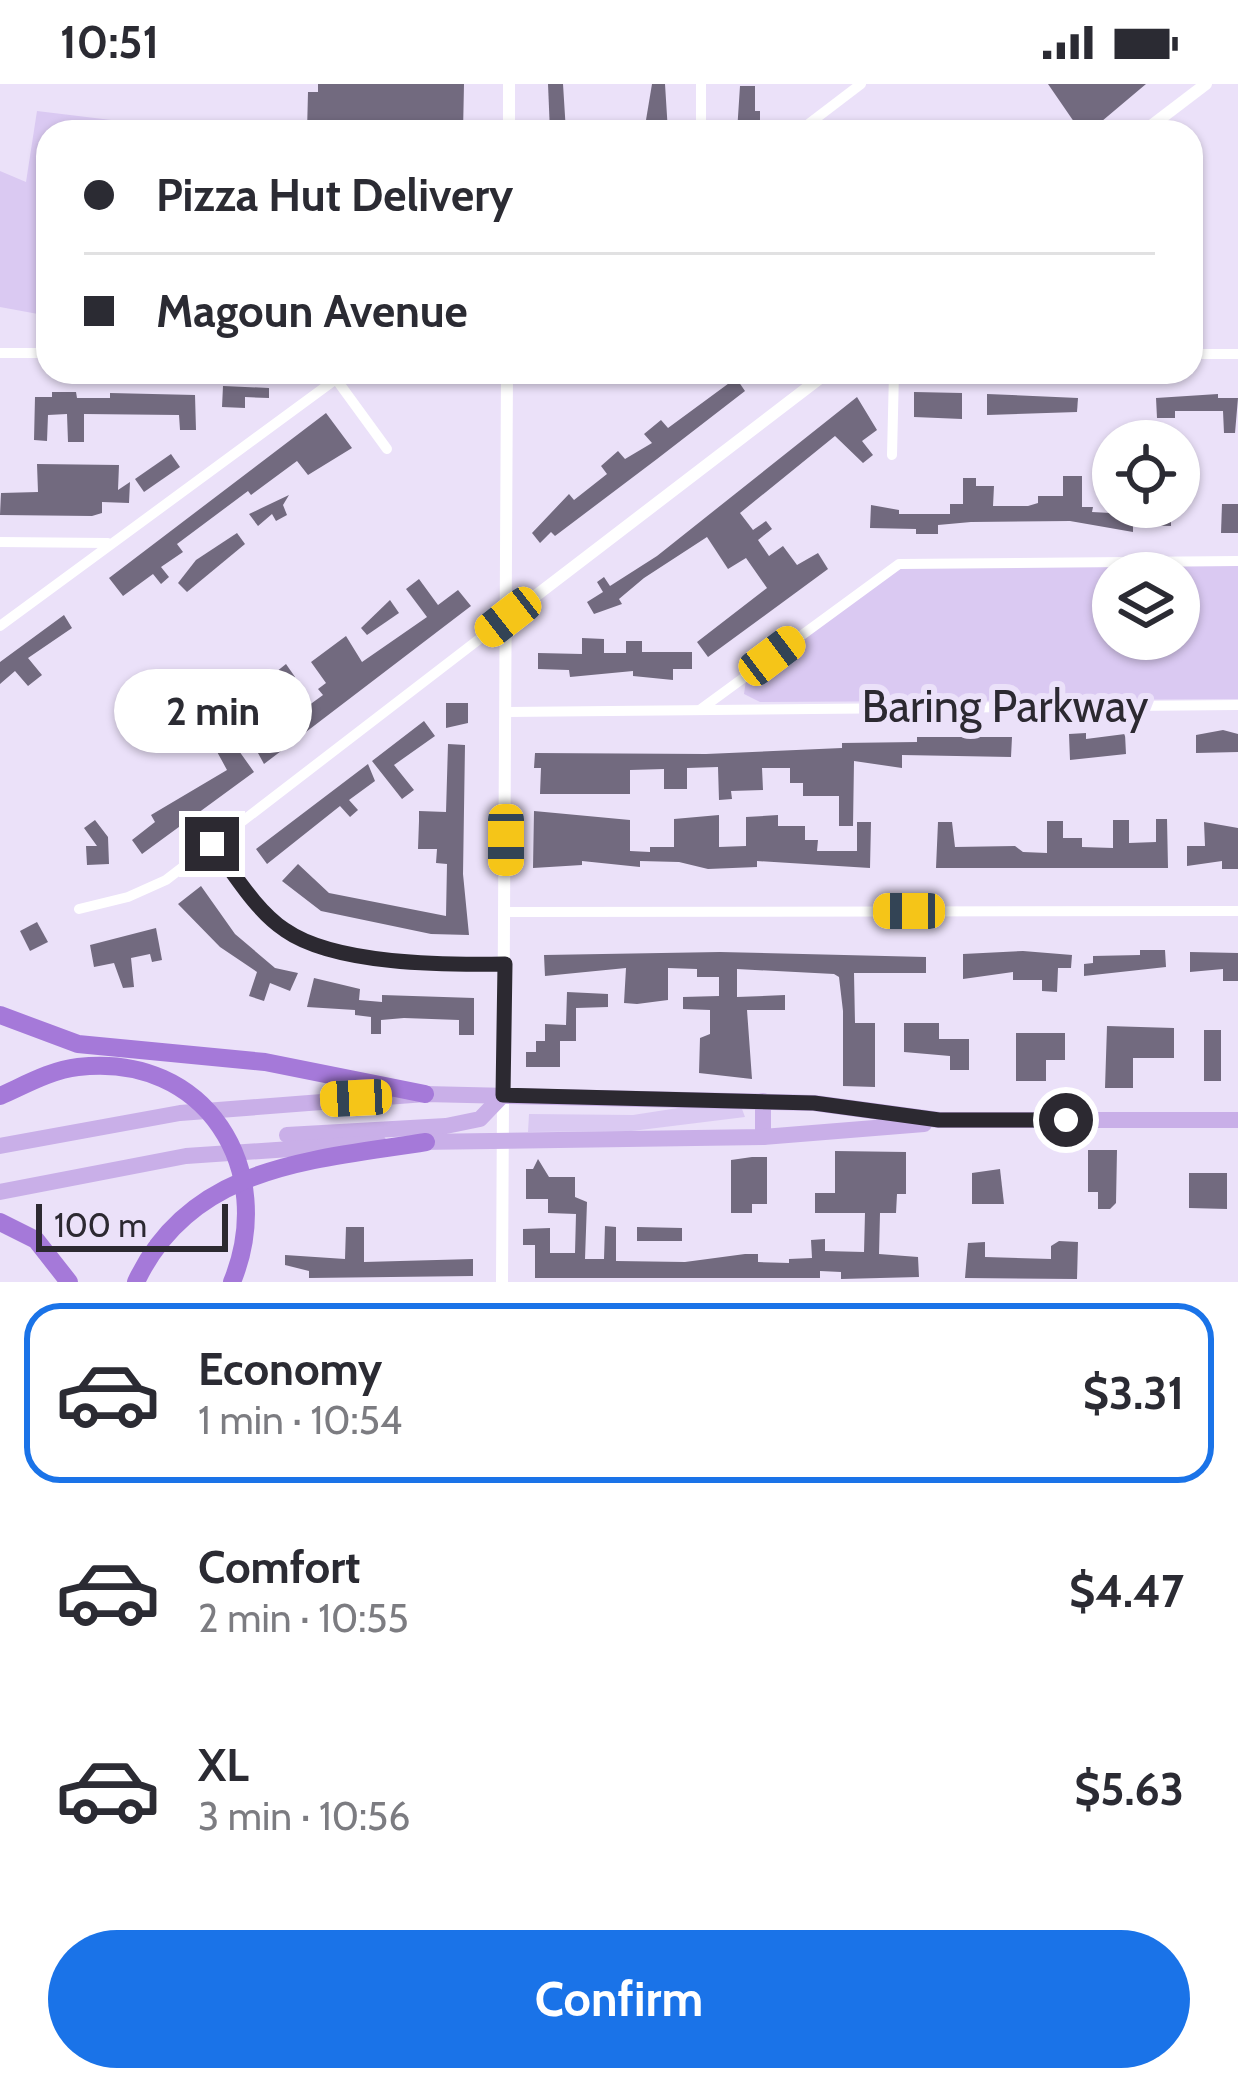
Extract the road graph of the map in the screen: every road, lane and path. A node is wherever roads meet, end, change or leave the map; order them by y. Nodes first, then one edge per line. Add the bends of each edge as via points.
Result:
1 (509, 84) edge
2 (701, 84) edge
3 (861, 84) edge
4 (1206, 84) edge
5 (509, 120) edge
6 (701, 120) edge
7 (814, 120) edge
8 (1159, 120) edge
9 (0, 353) edge
10 (36, 353) edge
11 (1238, 354) edge
12 (1203, 355) edge
13 (323, 384) edge
14 (341, 384) edge
15 (507, 384) edge
16 (812, 384) edge
17 (893, 384) edge
18 (387, 449) dead end
19 (892, 454) dead end
20 (0, 542) edge
21 (111, 543) junction
22 (1238, 561) edge
23 (508, 617) junction
24 (0, 626) edge
25 (1238, 705) edge
26 (700, 710) junction
27 (506, 712) junction
28 (212, 844) junction
29 (79, 909) dead end
30 (505, 911) junction
31 (1238, 911) edge
32 (505, 964) junction
33 (0, 1015) edge
34 (425, 1094) junction
35 (503, 1095) junction
36 (0, 1096) edge
37 (763, 1101) junction
38 (832, 1105) junction
39 (939, 1120) junction
40 (1238, 1120) edge
41 (832, 1132) junction
42 (763, 1138) junction
43 (426, 1142) junction
44 (502, 1143) junction
45 (0, 1146) edge
46 (187, 1156) junction
47 (0, 1192) edge
48 (0, 1222) edge
49 (69, 1282) edge
50 (136, 1282) edge
51 (232, 1282) edge
52 (502, 1282) edge

1 - 5 street
2 - 6 street
3 - 7 street
4 - 8 street
9 - 10 street
11 - 12 street
13 - 21 street
14 - 18 street
15 - 23 street
16 - 23 street
17 - 19 street
20 - 21 street
21 - 24 street
22 - 26 street via 899,564
23 - 27 street
23 - 28 street
25 - 26 street, Baring Parkway
26 - 27 street, Baring Parkway
27 - 30 street
28 - 29 street via 146,892
28 - 32 street via 265,912 304,939 442,965
30 - 31 street
30 - 32 street
32 - 35 street
33 - 34 highway via 77,1044 266,1062
34 - 35 main road
34 - 45 main road via 180,1113
35 - 37 main road
35 - 44 street
35 - 46 main road via 479,1119 446,1126 332,1129
36 - 51 highway via 93,1066 130,1069 182,1090 226,1134 248,1201 247,1241
37 - 38 main road
37 - 42 main road
38 - 39 main road
38 - 41 main road
39 - 40 main road
39 - 41 main road
41 - 42 main road
42 - 44 main road
43 - 44 main road
43 - 46 main road
43 - 50 highway via 306,1158 247,1175 188,1214
44 - 52 street
46 - 47 main road
48 - 49 highway via 36,1240

